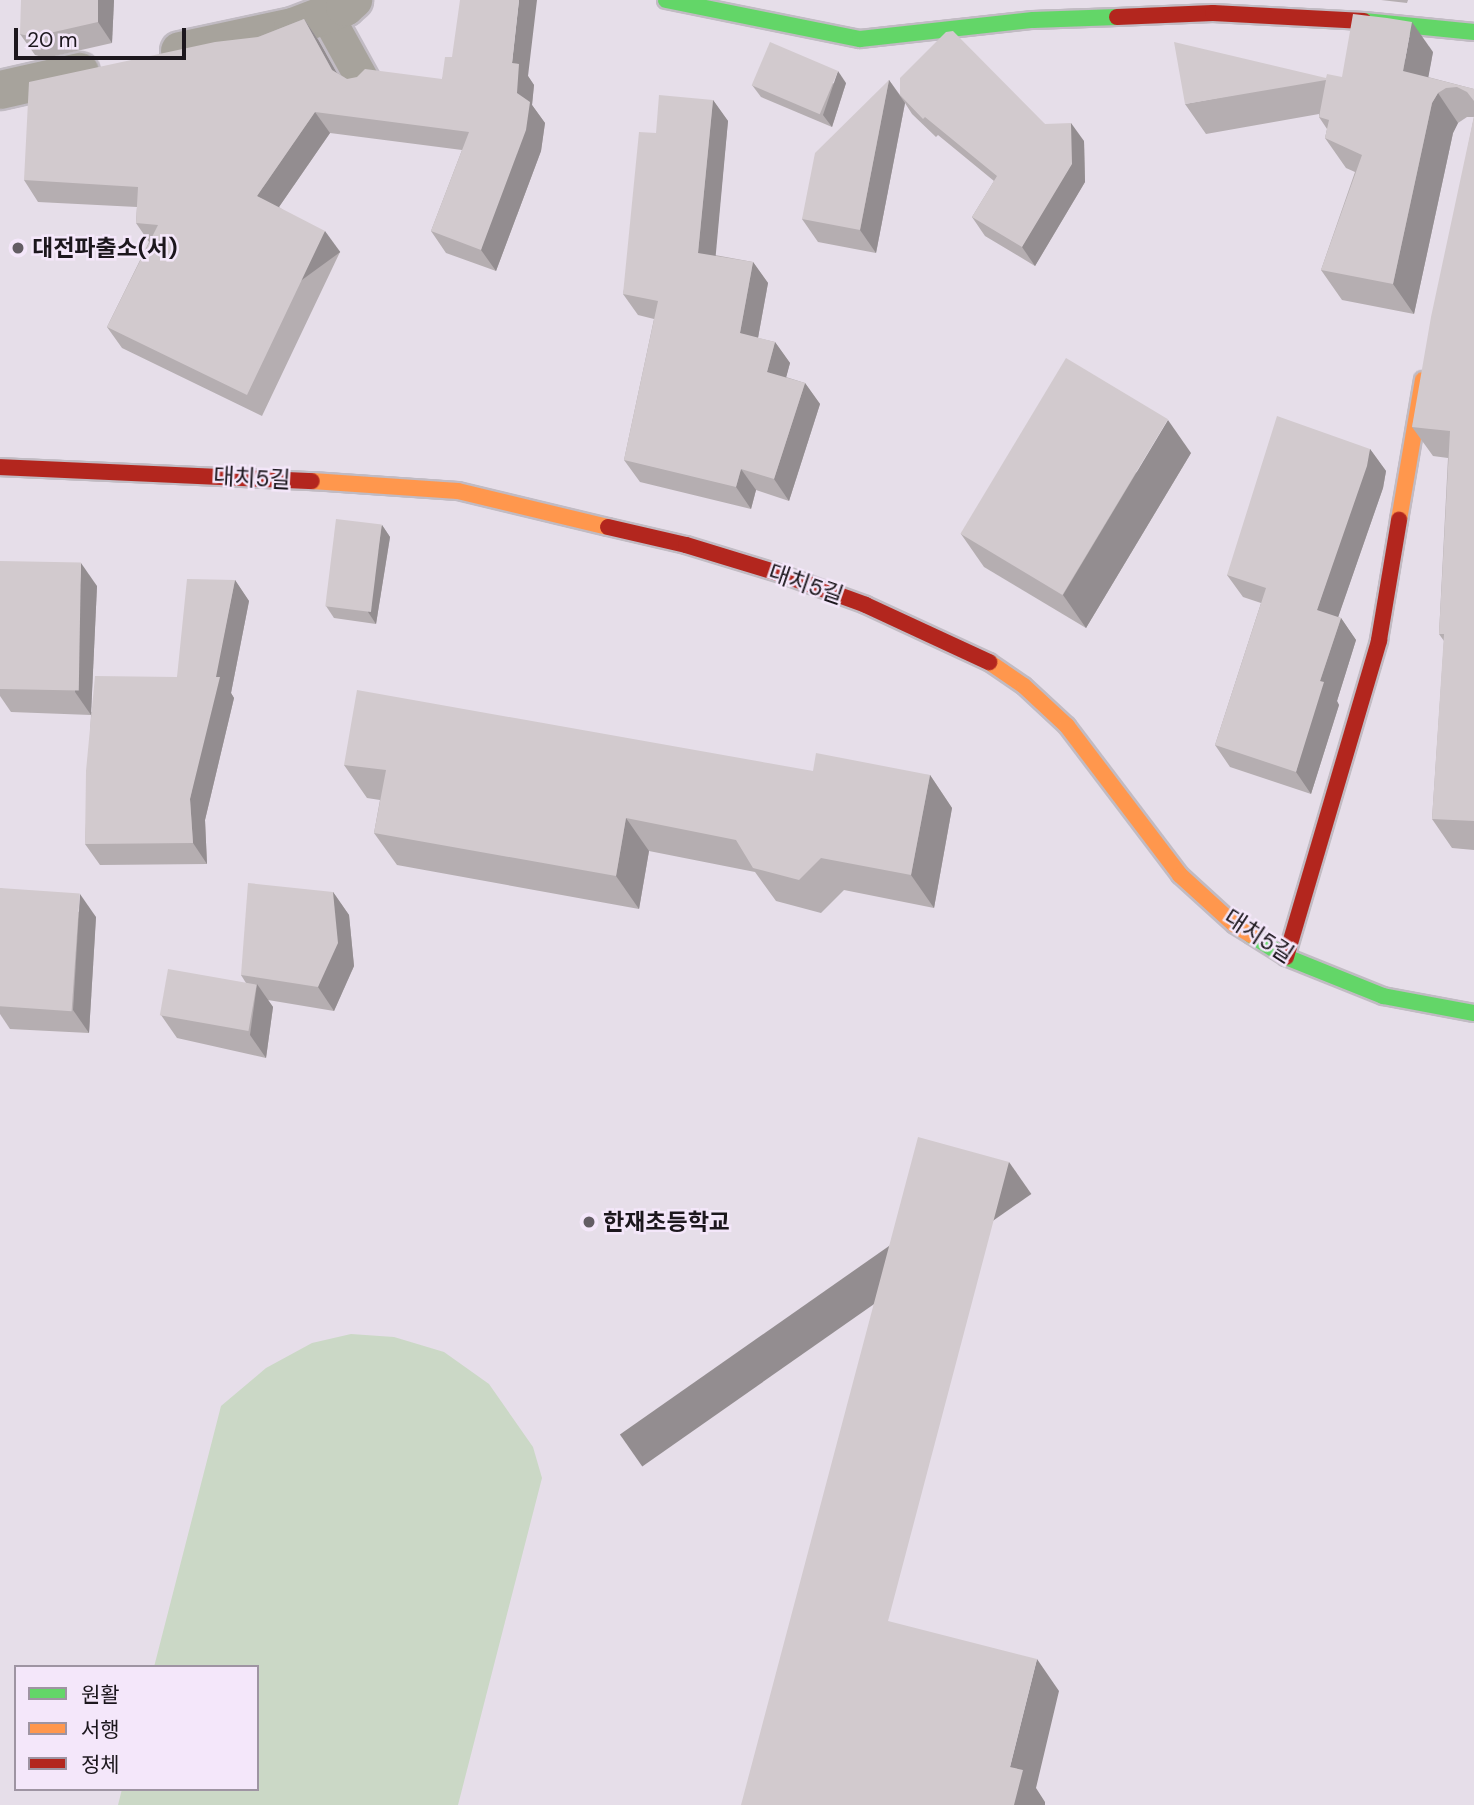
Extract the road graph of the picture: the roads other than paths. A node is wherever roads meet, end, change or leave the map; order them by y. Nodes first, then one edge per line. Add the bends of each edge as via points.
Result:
1 (666, 0) edge
2 (340, 7) edge
3 (1474, 32) edge
4 (363, 80) edge
5 (0, 90) edge
6 (1425, 369) edge
7 (0, 467) edge
8 (1286, 957) junction
9 (1474, 1013) edge

1 - 3 street via 860,39 1034,20 1213,13 1321,17
2 - 4 lane
2 - 5 street via 293,27
6 - 8 street via 1379,640
7 - 8 street, 대치5길 via 458,491 685,545 866,605 982,657 1024,686 1068,726 1180,875 1235,925
8 - 9 street, 대치5길 via 1383,996

